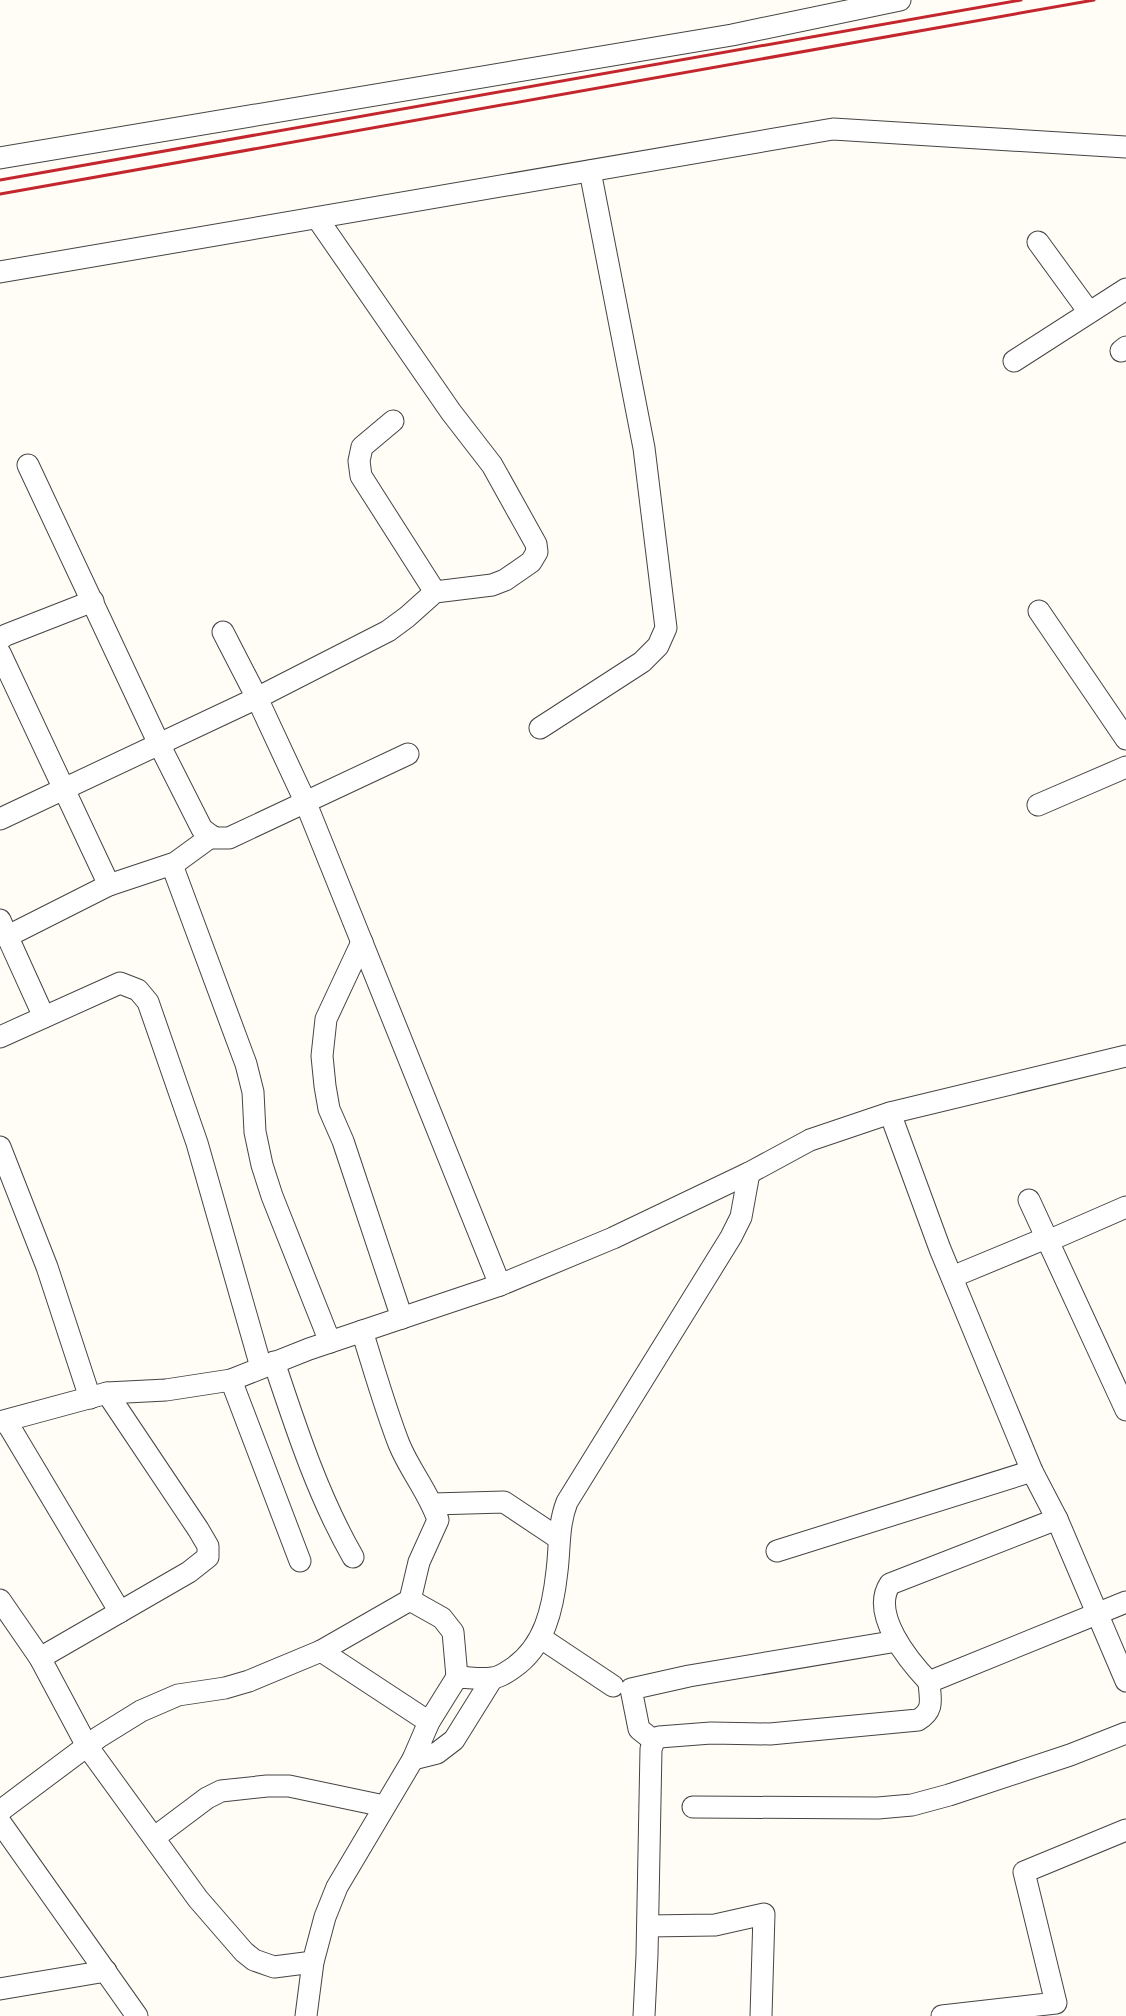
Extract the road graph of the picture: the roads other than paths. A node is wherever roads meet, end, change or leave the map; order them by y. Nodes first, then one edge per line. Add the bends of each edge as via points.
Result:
1 (900, 0) edge
2 (1126, 147) edge
3 (0, 158) edge
4 (590, 171) junction
5 (317, 218) junction
6 (1038, 242) dead end
7 (0, 272) edge
8 (1126, 289) edge
9 (1089, 312) junction
10 (1014, 361) dead end
11 (393, 421) dead end
12 (28, 465) dead end
13 (435, 592) junction
14 (93, 601) junction
15 (1039, 611) dead end
16 (223, 632) dead end
17 (0, 639) edge
18 (0, 654) edge
19 (257, 698) junction
20 (540, 728) dead end
21 (1126, 740) edge
22 (159, 744) junction
23 (408, 754) dead end
24 (1126, 767) edge
25 (63, 789) junction
26 (305, 801) junction
27 (1038, 804) dead end
28 (0, 819) edge
29 (212, 836) junction
30 (175, 873) dead end
31 (109, 885) junction
32 (5, 935) edge
33 (362, 942) junction
34 (44, 1017) junction
35 (0, 1038) edge
36 (1126, 1056) edge
37 (890, 1114) junction
38 (0, 1147) edge
39 (749, 1173) junction
40 (1029, 1200) dead end
41 (1126, 1207) edge
42 (1047, 1240) junction
43 (952, 1277) junction
44 (500, 1285) junction
45 (402, 1318) junction
46 (362, 1331) junction
47 (330, 1342) junction
48 (267, 1365) junction
49 (231, 1380) junction
50 (98, 1395) junction
51 (1126, 1410) edge
52 (3, 1422) edge
53 (1032, 1472) junction
54 (433, 1504) junction
55 (1056, 1519) junction
56 (558, 1538) junction
57 (777, 1551) dead end
58 (353, 1557) dead end
59 (300, 1561) dead end
60 (0, 1600) edge
61 (410, 1600) junction
62 (1126, 1602) edge
63 (120, 1612) junction
64 (1097, 1615) junction
65 (541, 1638) junction
66 (897, 1641) junction
67 (321, 1651) junction
68 (40, 1658) junction
69 (457, 1676) junction
70 (492, 1678) junction
71 (1126, 1681) edge
72 (929, 1682) junction
73 (612, 1686) dead end
74 (429, 1722) junction
75 (1126, 1733) edge
76 (654, 1741) junction
77 (87, 1746) junction
78 (413, 1759) junction
79 (384, 1806) junction
80 (693, 1807) dead end
81 (0, 1811) edge
82 (0, 1822) edge
83 (1126, 1830) edge
84 (155, 1837) junction
85 (648, 1926) junction
86 (314, 1962) junction
87 (106, 1971) junction
88 (0, 1989) edge
89 (138, 2016) edge
90 (306, 2016) edge
91 (644, 2016) edge
92 (761, 2016) edge
93 (942, 2016) edge

1 - 3 street via 724,36
2 - 4 street via 834,129
4 - 5 street
4 - 20 street via 644,448 666,628 658,646 642,662
5 - 7 street
5 - 13 street via 451,412 492,465 536,544 537,552 532,562 505,580 492,585
6 - 9 street
8 - 9 street
9 - 10 street
11 - 13 street via 362,448 361,476
12 - 14 street
13 - 19 street via 388,631
14 - 17 street
14 - 22 street
15 - 21 street
16 - 19 street
18 - 25 street
19 - 22 street
19 - 26 street
22 - 25 street
22 - 29 street via 202,829
23 - 26 street
24 - 27 street
25 - 28 street
25 - 31 street
26 - 29 street via 229,838
26 - 33 street
29 - 31 street via 175,863
30 - 47 street via 246,1064 253,1092 255,1132 272,1196
31 - 32 street
32 - 34 street
33 - 44 street
33 - 45 street via 326,1019 322,1056 325,1086 329,1109 343,1140
34 - 35 street
34 - 48 street via 120,983 138,990 148,1002 197,1143
36 - 37 street
37 - 39 street via 810,1140
37 - 43 street
38 - 50 street
39 - 44 street via 613,1238
39 - 56 street via 742,1217 567,1502
40 - 42 street
41 - 42 street
42 - 43 street
42 - 51 street
43 - 53 street
44 - 45 street
45 - 46 street
46 - 47 street
46 - 54 street via 400,1445
47 - 48 street
48 - 49 street
48 - 58 street via 340,1535
49 - 50 street via 166,1390
49 - 59 street
50 - 52 street
50 - 63 street via 208,1546 208,1557 189,1572
52 - 63 street
53 - 55 street
53 - 57 street
54 - 56 street via 504,1502
54 - 61 street via 438,1520 419,1562
55 - 64 street
55 - 66 street via 890,1584 883,1600
56 - 65 street via 557,1571 550,1611
60 - 68 street
61 - 67 street
61 - 69 street via 442,1618 453,1632
62 - 64 street
63 - 68 street
64 - 71 street
64 - 72 street
65 - 70 street via 524,1660 505,1673
65 - 73 street
66 - 72 street via 909,1661
66 - 76 street via 689,1676 632,1689 639,1729
67 - 74 street
67 - 77 street via 249,1681 225,1688 178,1695 141,1711
68 - 77 street
69 - 70 street
69 - 74 street
70 - 78 street via 451,1743 437,1753
72 - 76 street via 929,1710 918,1720 770,1734 711,1733 659,1737
74 - 78 street
75 - 80 street via 1070,1755 912,1805 878,1808
76 - 85 street via 651,1749
77 - 81 street
77 - 84 street
78 - 79 street
79 - 84 street via 289,1786 221,1791 207,1798
79 - 86 street via 337,1887 324,1917
82 - 87 street
83 - 93 street via 1024,1872 1056,2003
84 - 86 street via 198,1899 254,1960 274,1967
85 - 91 street
85 - 92 street via 715,1925 764,1914
86 - 90 street
87 - 88 street
87 - 89 street

